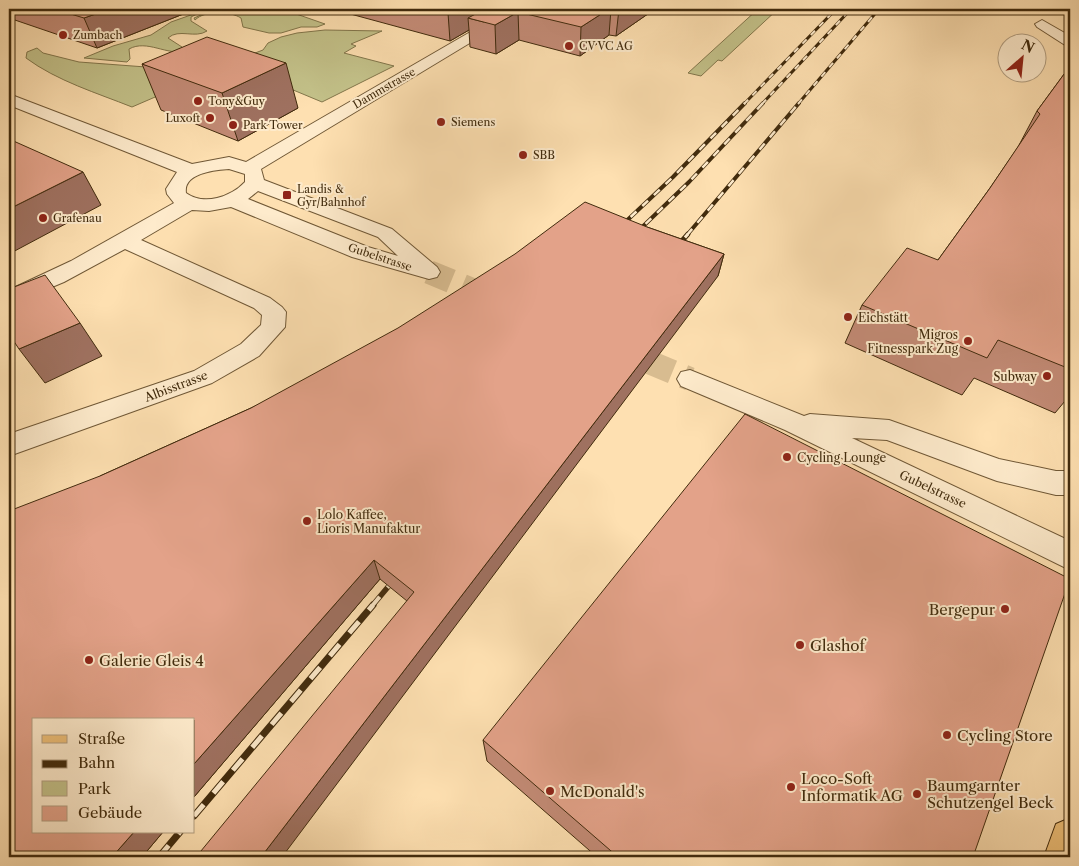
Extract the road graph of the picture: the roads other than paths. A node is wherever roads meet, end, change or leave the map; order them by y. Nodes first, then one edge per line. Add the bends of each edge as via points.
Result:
1 (519, 9) edge
2 (484, 15) edge
3 (501, 20) junction
4 (1042, 24) dead end
5 (1070, 42) edge
6 (9, 98) edge
7 (192, 171) junction
8 (252, 175) junction
9 (232, 200) junction
10 (190, 203) junction
11 (124, 240) junction
12 (9, 298) edge
13 (690, 379) tunnel mouth
14 (796, 423) junction
15 (9, 445) edge
16 (1070, 483) edge
17 (1070, 556) edge
18 (1070, 838) edge
19 (1065, 857) edge

1 - 3 street, Dammstrasse
2 - 3 street
3 - 8 street, Dammstrasse
4 - 5 street
6 - 7 street
7 - 8 street, Gubelstrasse via 229,163
7 - 10 street via 175,189 182,200
8 - 9 street via 243,195
8 - 9 street, Gubelstrasse via 385,233 429,272 360,252
9 - 10 street via 212,204
10 - 11 street
11 - 12 street via 95,259
11 - 15 street, Albisstrasse via 262,303 274,312 274,327 250,350 203,377
13 - 14 street, Gubelstrasse
14 - 16 street, Gubelstrasse via 889,430 998,470
14 - 17 street, Gubelstrasse
18 - 19 main road

